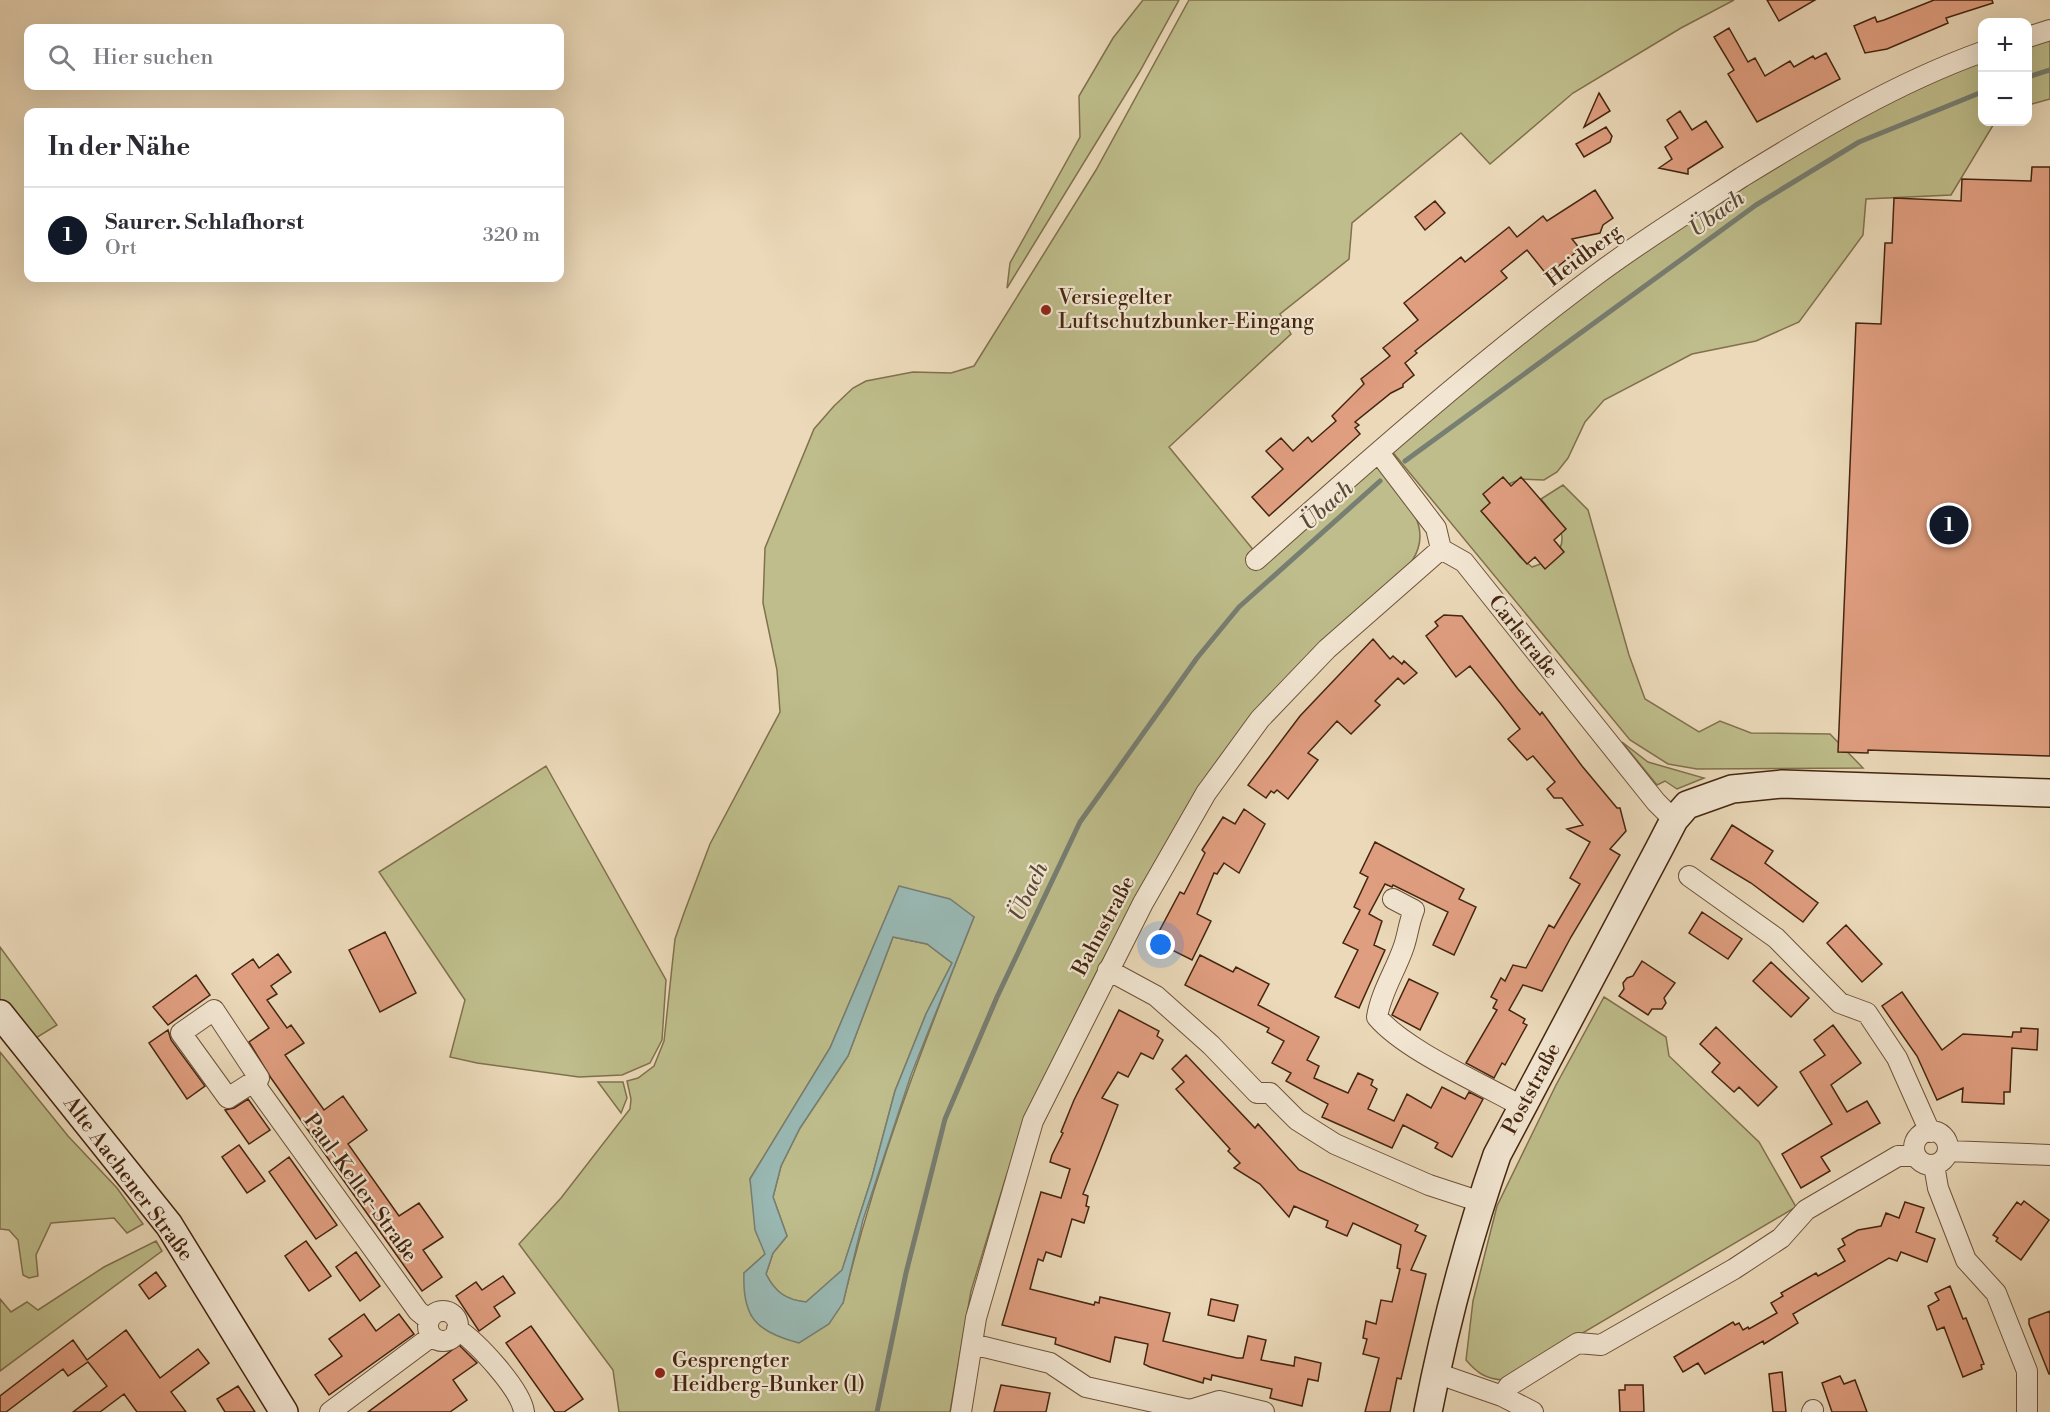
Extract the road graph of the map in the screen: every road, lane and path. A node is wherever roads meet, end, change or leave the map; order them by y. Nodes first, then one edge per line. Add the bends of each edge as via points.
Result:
1 (2050, 30) edge
2 (2032, 36) edge
3 (1978, 54) edge
4 (1379, 453) junction
5 (1441, 549) junction
6 (1256, 560) dead end
7 (2050, 793) edge
8 (1674, 820) junction
9 (1689, 876) dead end
10 (1393, 899) dead end
11 (1108, 970) junction
12 (0, 1014) edge
13 (253, 1082) dead end
14 (1521, 1106) junction
15 (1930, 1132) junction
16 (1948, 1151) junction
17 (2050, 1155) edge
18 (1916, 1156) junction
19 (1934, 1166) junction
20 (1481, 1202) junction
21 (430, 1328) junction
22 (972, 1344) junction
23 (1436, 1373) junction
24 (1502, 1396) junction
25 (284, 1412) edge
26 (330, 1412) edge
27 (524, 1412) edge
28 (961, 1412) edge
29 (1264, 1412) edge
30 (1428, 1412) edge
31 (1533, 1412) edge
32 (2027, 1412) edge

1 - 2 street
3 - 4 street, Heidberg via 1868,101 1660,230 1570,296
4 - 5 street via 1436,528
4 - 6 street, Heidberg
5 - 8 street, Carlstraße via 1464,562
5 - 11 street, Bahnstraße via 1299,675 1260,719 1206,793
7 - 8 main road, Poststraße via 1782,784 1732,789 1703,798 1687,805
8 - 14 main road, Poststraße
9 - 15 street via 1776,938 1840,1003 1867,1013 1897,1058
10 - 14 street via 1414,910 1377,1017 1412,1045
11 - 20 street via 1156,996 1257,1093 1270,1094 1297,1120 1335,1144 1439,1189
11 - 22 street, Bahnstraße via 1033,1121 976,1318
12 - 25 main road, Alte Aachener Straße via 168,1224
13 - 21 street, Paul-Keller-Straße
14 - 20 main road, Poststraße via 1497,1155
15 - 16 street via 1944,1137
15 - 18 street via 1916,1140
16 - 17 street
16 - 19 street via 1943,1161
18 - 19 street via 1920,1162
18 - 24 street via 1898,1156 1806,1210 1781,1238 1729,1271 1601,1345 1578,1343 1568,1348 1509,1386
19 - 32 street via 1938,1188 1966,1260 1996,1293 2027,1371
20 - 23 main road, Poststraße
21 - 26 street
21 - 27 street via 447,1340 457,1329 471,1338 523,1403
22 - 28 street, Bahnstraße
22 - 29 street via 1050,1363 1086,1386 1098,1389 1190,1410 1219,1401
23 - 24 street
23 - 30 main road, Poststraße
24 - 31 street

